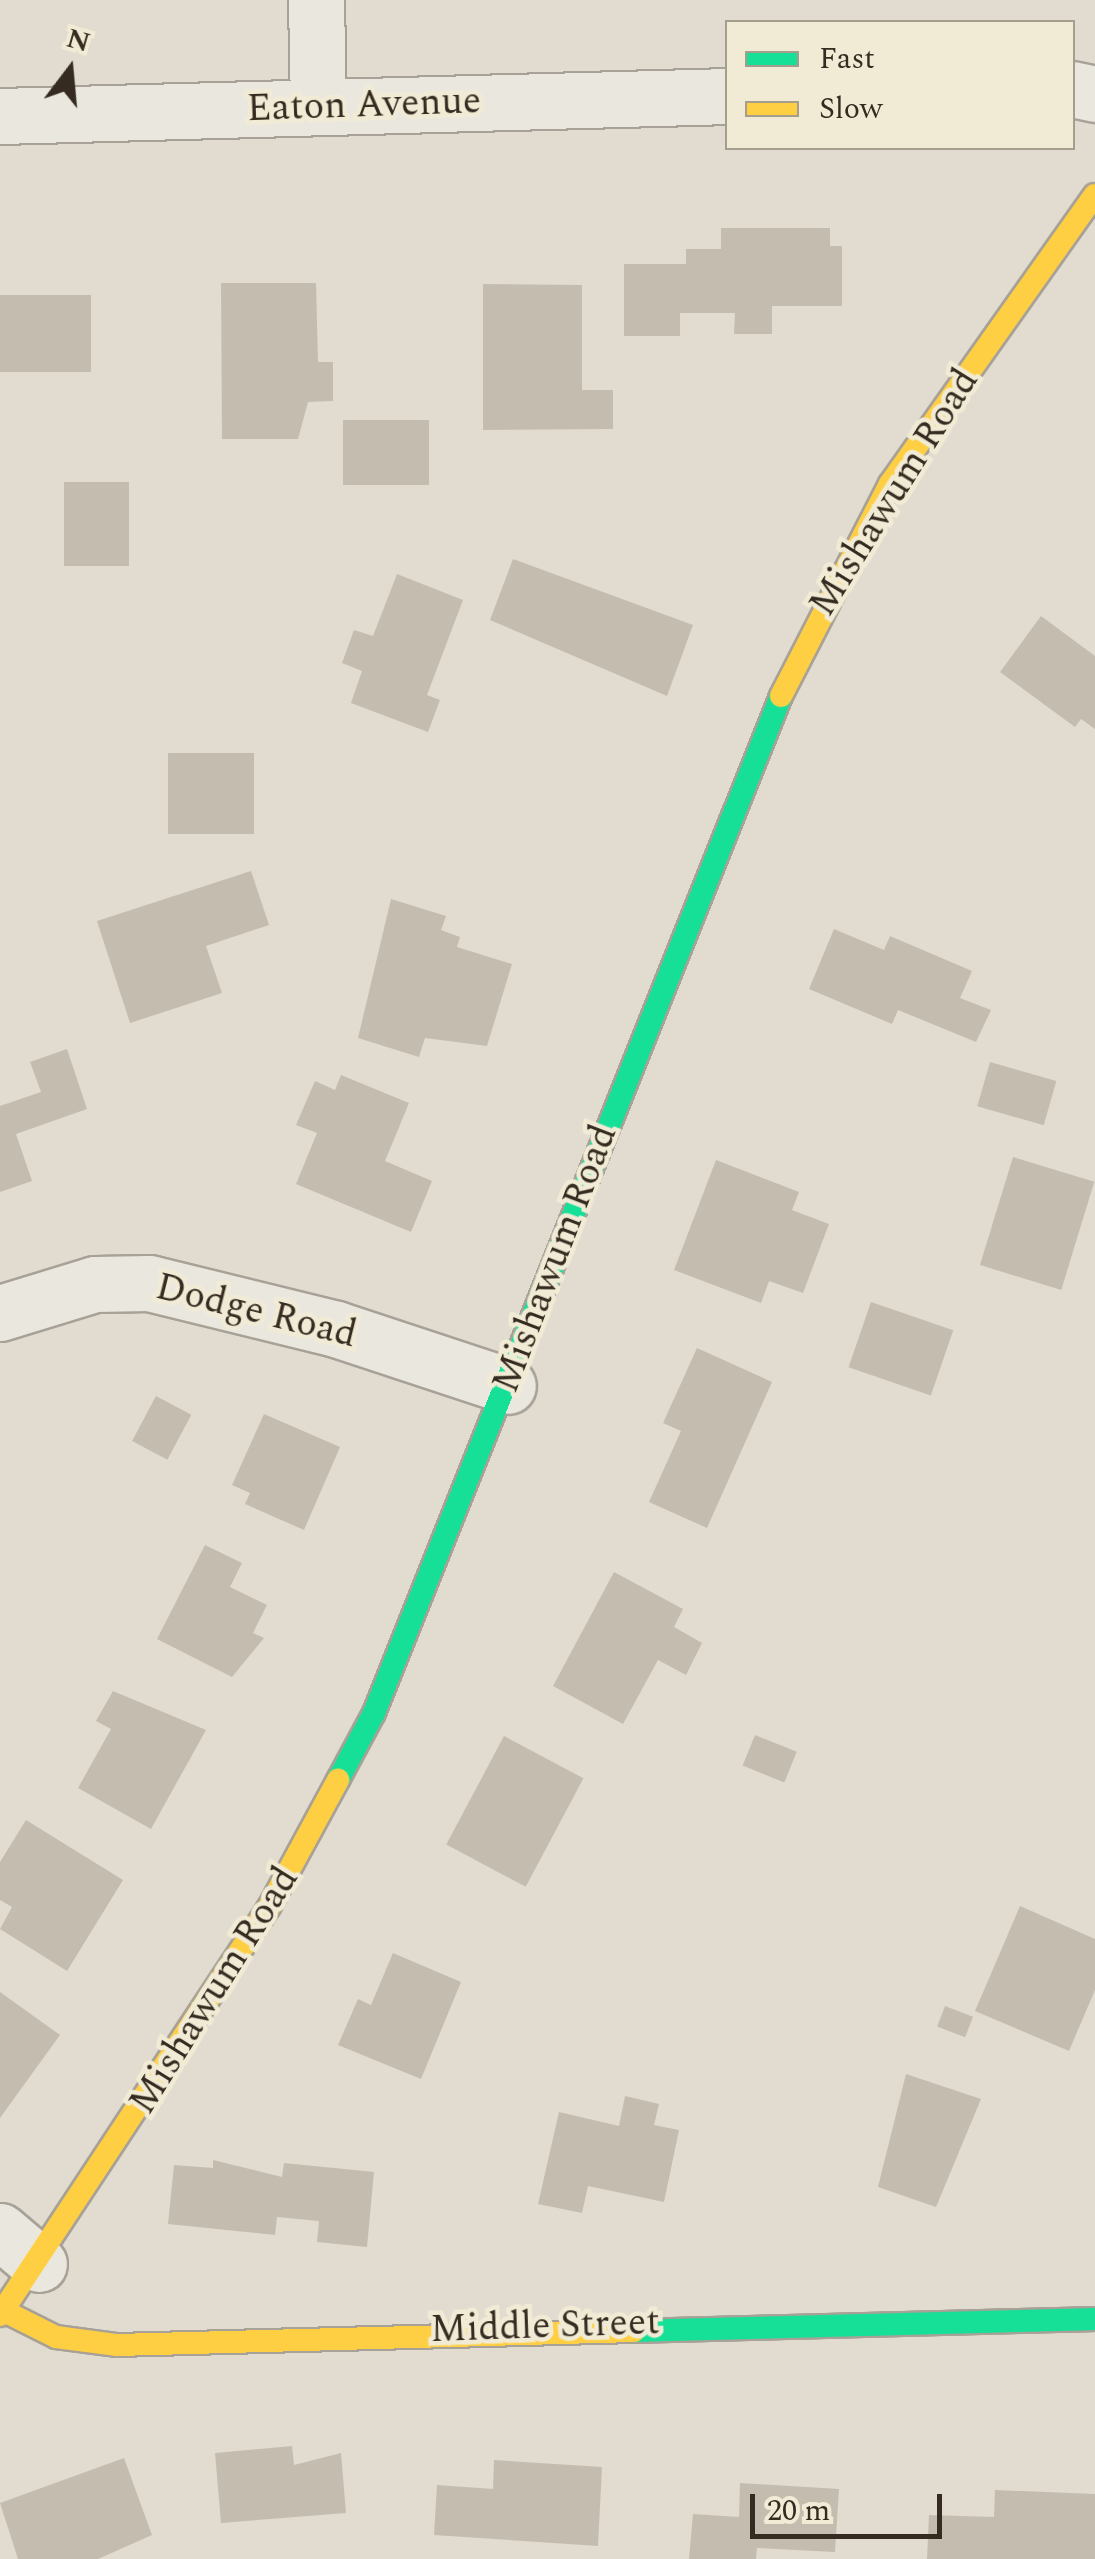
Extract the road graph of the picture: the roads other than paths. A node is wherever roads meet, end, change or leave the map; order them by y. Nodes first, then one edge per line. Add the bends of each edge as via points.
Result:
1 (316, 0) edge
2 (725, 96) edge
3 (318, 107) junction
4 (0, 116) edge
5 (1095, 195) edge
6 (0, 1313) edge
7 (508, 1386) junction
8 (20, 2248) edge
9 (1093, 2309) edge
10 (2, 2313) edge

1 - 3 street
2 - 3 street, Eaton Avenue
3 - 4 street, Eaton Avenue
5 - 7 main road, Mishawum Road via 901,468 815,620 727,820
6 - 7 street, Dodge Road via 95,1284 149,1283 336,1329
7 - 8 main road, Mishawum Road via 399,1659 326,1806
8 - 10 main road, Mishawum Road
9 - 10 main road, Middle Street via 117,2346 56,2337

